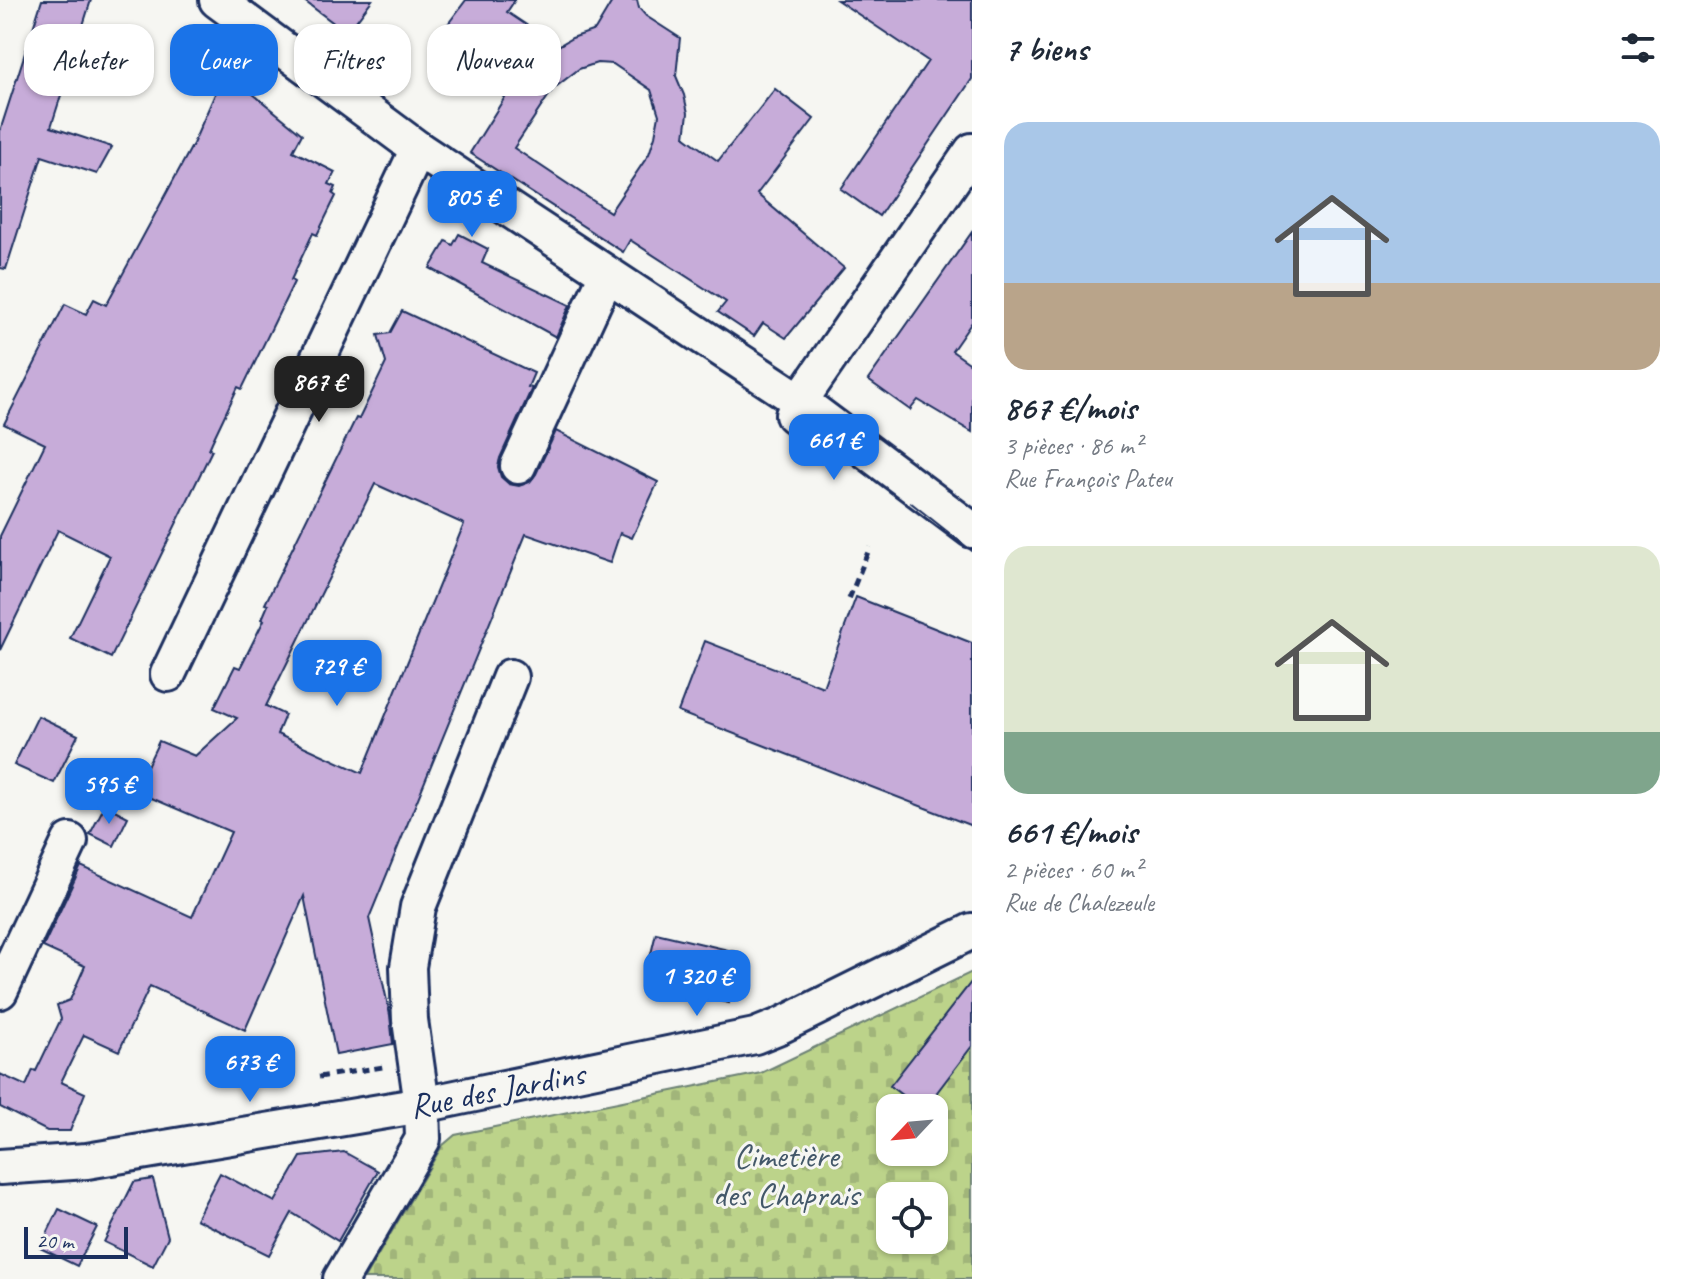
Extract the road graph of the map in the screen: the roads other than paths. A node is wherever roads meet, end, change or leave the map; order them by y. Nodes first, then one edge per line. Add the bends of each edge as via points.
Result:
1 (196, 0) edge
2 (217, 0) edge
3 (972, 151) edge
4 (414, 156) junction
5 (600, 289) junction
6 (797, 408) junction
7 (518, 466) dead end
8 (972, 530) edge
9 (168, 674) dead end
10 (510, 677) dead end
11 (70, 841) dead end
12 (972, 931) edge
13 (0, 991) edge
14 (422, 1105) junction
15 (0, 1167) edge
16 (341, 1279) edge

1 - 4 street
2 - 4 street
3 - 6 street
4 - 5 street
4 - 6 street
4 - 9 street
5 - 6 street
5 - 7 street
6 - 8 street via 915,496
10 - 14 street via 418,907 408,967
11 - 13 street
12 - 14 street, Rue des Jardins via 755,1036
14 - 15 street, Rue des Jardins via 87,1161
14 - 16 street via 423,1139

